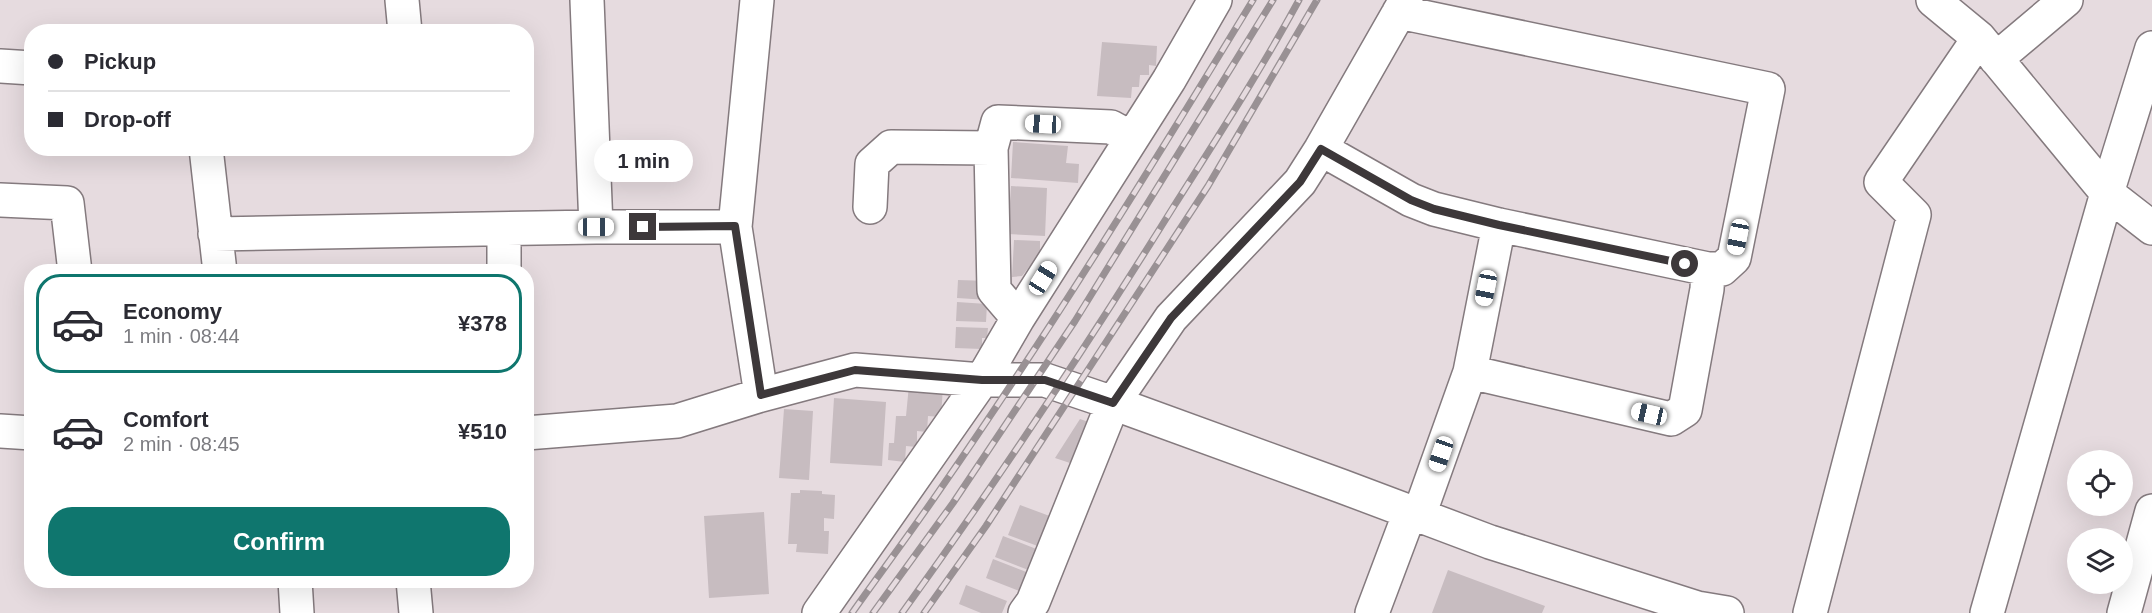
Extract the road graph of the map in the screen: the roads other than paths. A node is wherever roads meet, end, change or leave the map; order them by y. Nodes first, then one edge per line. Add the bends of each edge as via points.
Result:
1 (402, 0) edge
2 (587, 0) edge
3 (757, 0) edge
4 (1215, 0) edge
5 (1933, 0) edge
6 (2066, 0) edge
7 (1403, 6) edge
8 (404, 24) edge
9 (1988, 48) junction
10 (2152, 48) edge
11 (0, 66) edge
12 (24, 68) edge
13 (1131, 138) junction
14 (991, 148) junction
15 (1321, 149) junction
16 (207, 156) edge
17 (2107, 193) junction
18 (0, 200) edge
19 (870, 207) dead end
20 (1499, 225) junction
21 (735, 226) junction
22 (596, 227) junction
23 (2152, 228) edge
24 (504, 229) junction
25 (215, 234) junction
26 (74, 264) edge
27 (219, 264) edge
28 (504, 264) edge
29 (1708, 269) junction
30 (1018, 318) junction
31 (1470, 372) junction
32 (982, 380) junction
33 (761, 395) junction
34 (1113, 403) junction
35 (0, 431) edge
36 (24, 432) edge
37 (534, 432) edge
38 (2152, 511) edge
39 (1414, 513) junction
40 (295, 588) edge
41 (414, 588) edge
42 (297, 613) edge
43 (416, 613) edge
44 (819, 613) edge
45 (1025, 613) edge
46 (1372, 613) edge
47 (1727, 613) edge
48 (1810, 613) edge
49 (1987, 613) edge
50 (2124, 613) edge

1 - 8 street
2 - 22 street
3 - 21 street
4 - 13 street
5 - 9 street
6 - 9 street
7 - 15 street
7 - 29 street via 1768,89 1734,258 1722,269
9 - 17 street
9 - 48 street via 1881,182 1914,214
10 - 17 street
11 - 12 street
13 - 14 street via 1111,127 998,122
13 - 30 street
14 - 19 street via 891,147 872,164
14 - 30 street via 994,290
15 - 20 street via 1411,200
15 - 34 street via 1300,182 1171,318
16 - 25 street
17 - 23 street
17 - 49 street
18 - 26 street via 67,203
20 - 29 street
20 - 31 street
21 - 22 street
21 - 33 street
22 - 24 street
24 - 25 street
24 - 28 street
25 - 27 street
29 - 31 street via 1685,410 1671,419
30 - 32 street
31 - 39 street
32 - 33 street via 855,370
32 - 34 street via 1045,380
32 - 44 street
33 - 37 street via 677,421
34 - 39 street
34 - 45 street via 1033,602
35 - 36 street
38 - 50 street
39 - 46 street
39 - 47 street via 1490,542 1696,608
40 - 42 street
41 - 43 street

